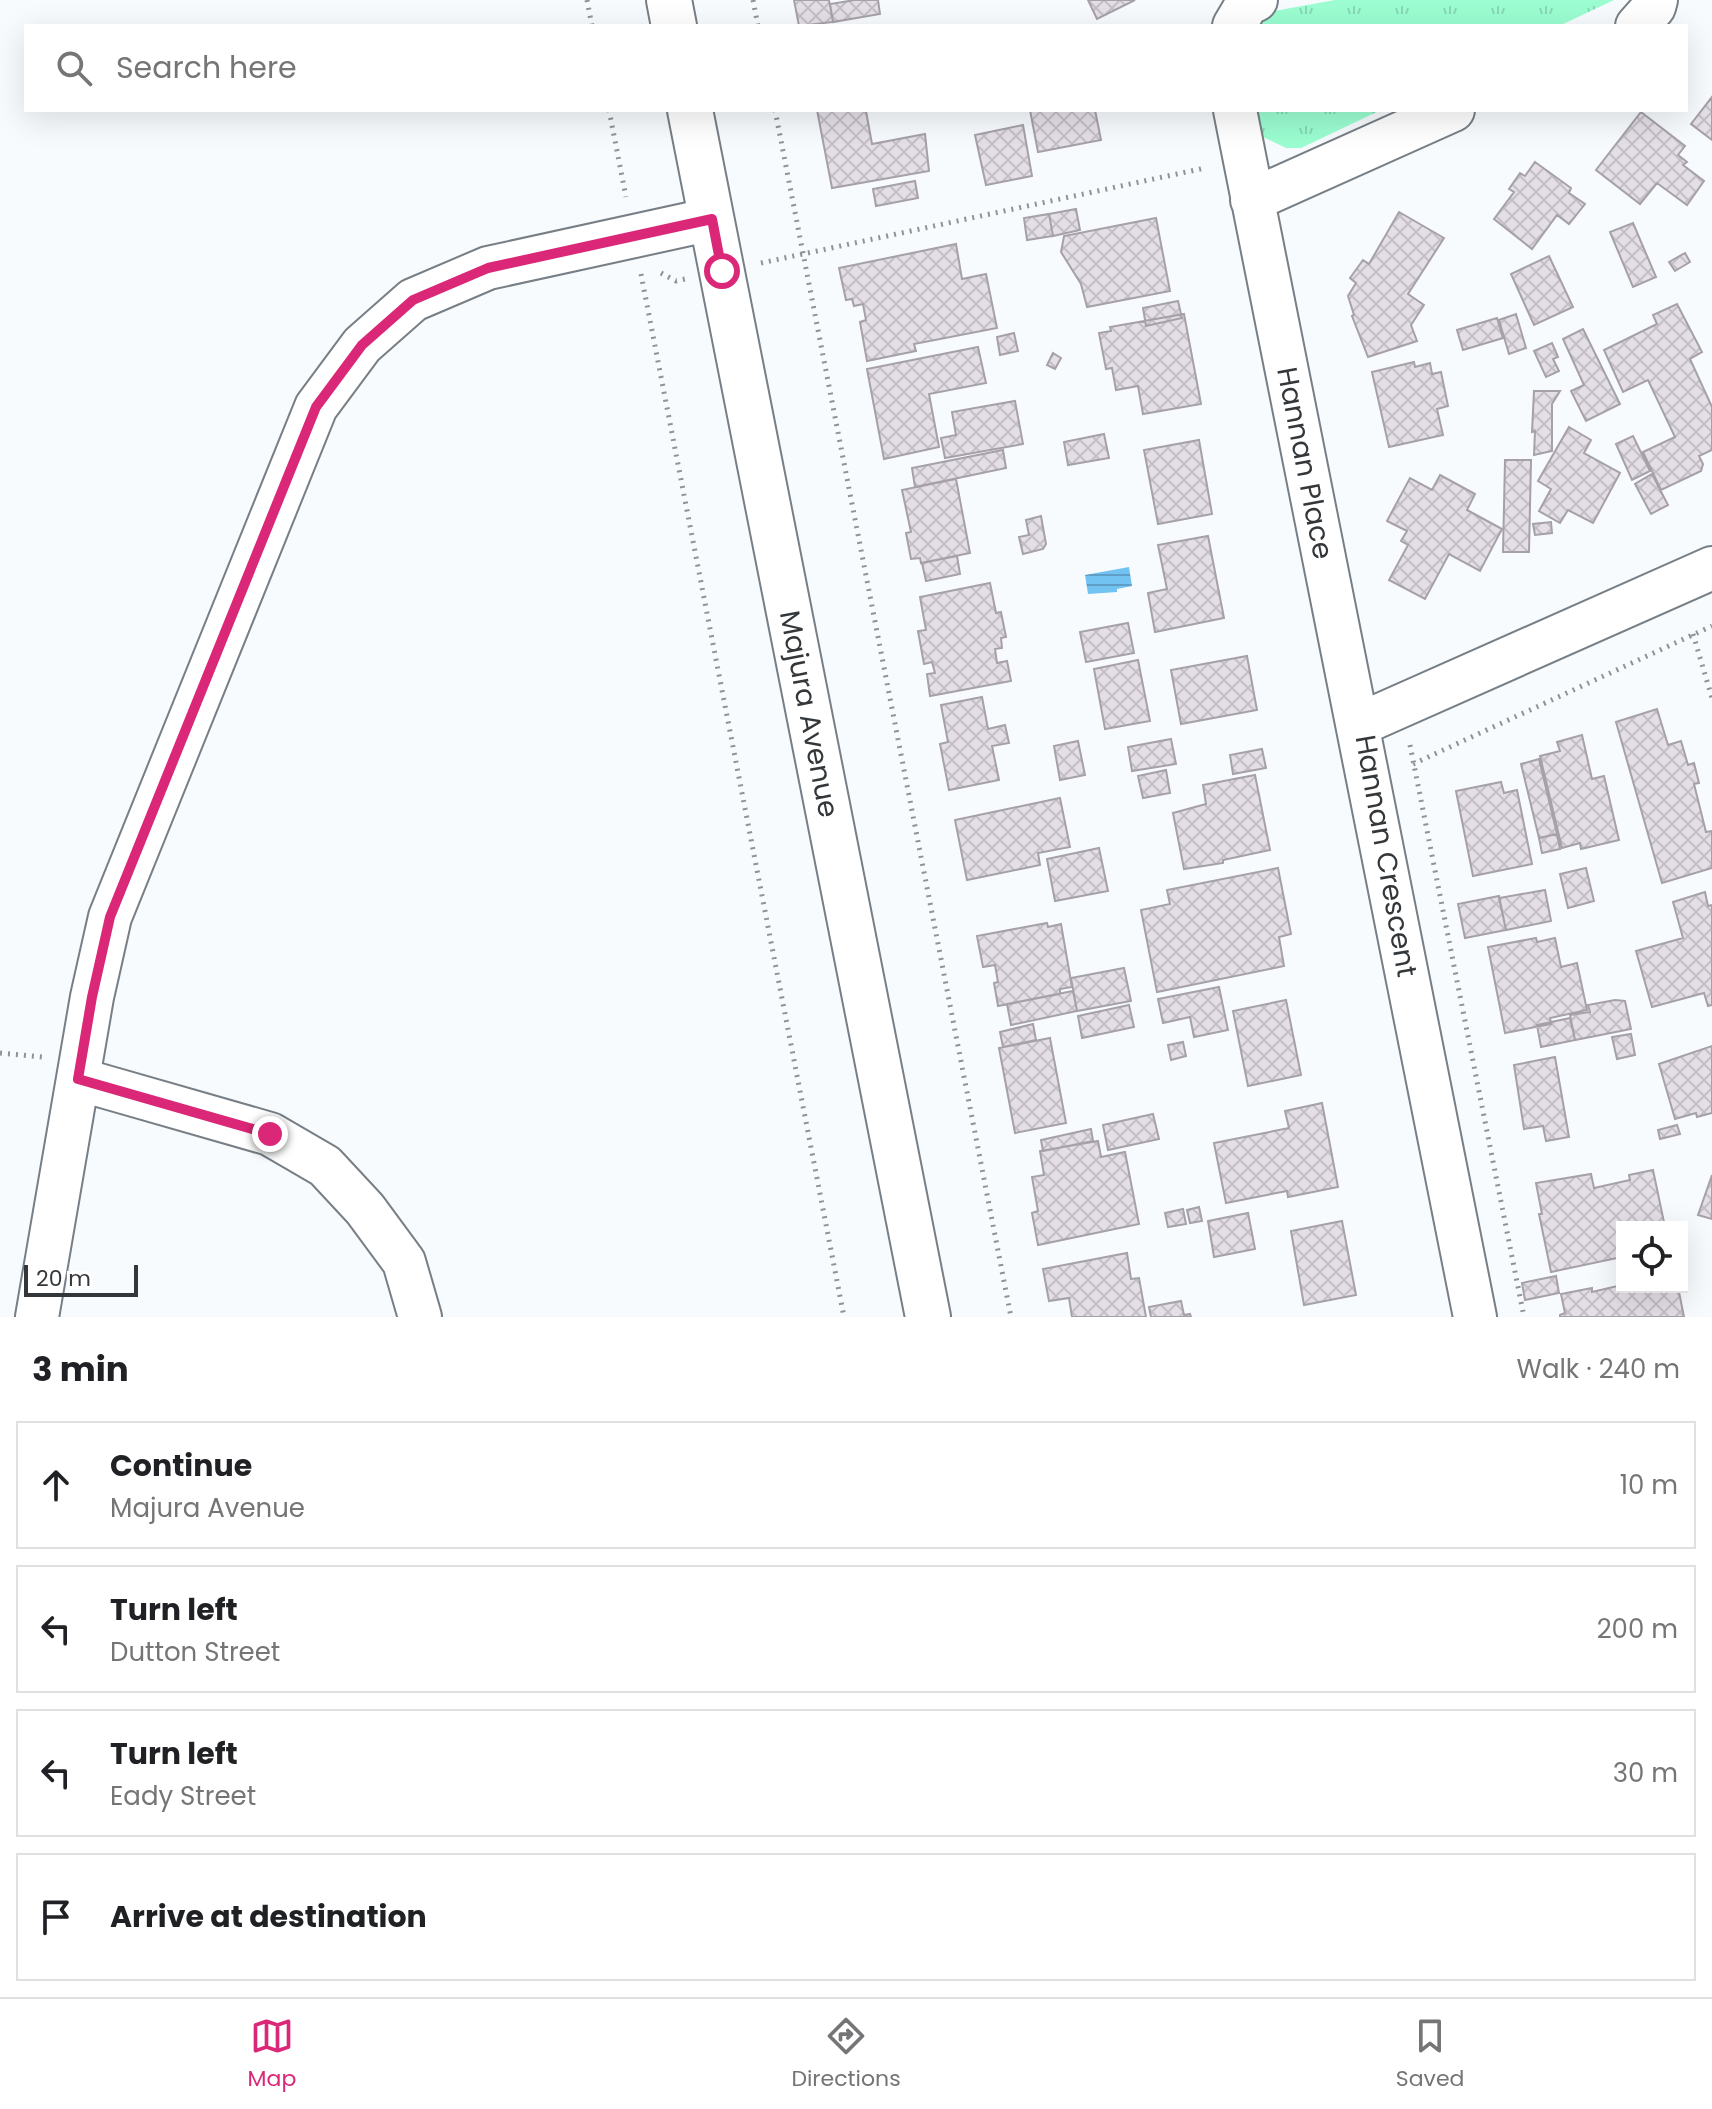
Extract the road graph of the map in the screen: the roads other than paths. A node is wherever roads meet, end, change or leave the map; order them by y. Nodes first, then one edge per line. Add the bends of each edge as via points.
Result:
1 (669, 0) edge
2 (1256, 0) edge
3 (1656, 0) edge
4 (674, 24) edge
5 (1235, 24) edge
6 (1639, 24) edge
7 (690, 112) edge
8 (1235, 112) edge
9 (1449, 112) edge
10 (1252, 200) junction
11 (712, 219) junction
12 (1712, 568) edge
13 (1358, 725) junction
14 (78, 1079) junction
15 (37, 1317) edge
16 (420, 1317) edge
17 (928, 1317) edge
18 (1475, 1317) edge

1 - 4 main road
2 - 5 street via 1247,4
3 - 6 street
7 - 11 main road, Majura Avenue
8 - 10 street, Hannan Place
9 - 10 street
10 - 13 street, Hannan Place
11 - 14 street via 633,262 488,268 413,300 362,345 316,407 110,917
11 - 17 main road, Majura Avenue
12 - 13 street, Hannan Crescent
13 - 18 street, Hannan Crescent
14 - 15 street
14 - 16 street via 270,1134 325,1166 404,1262

